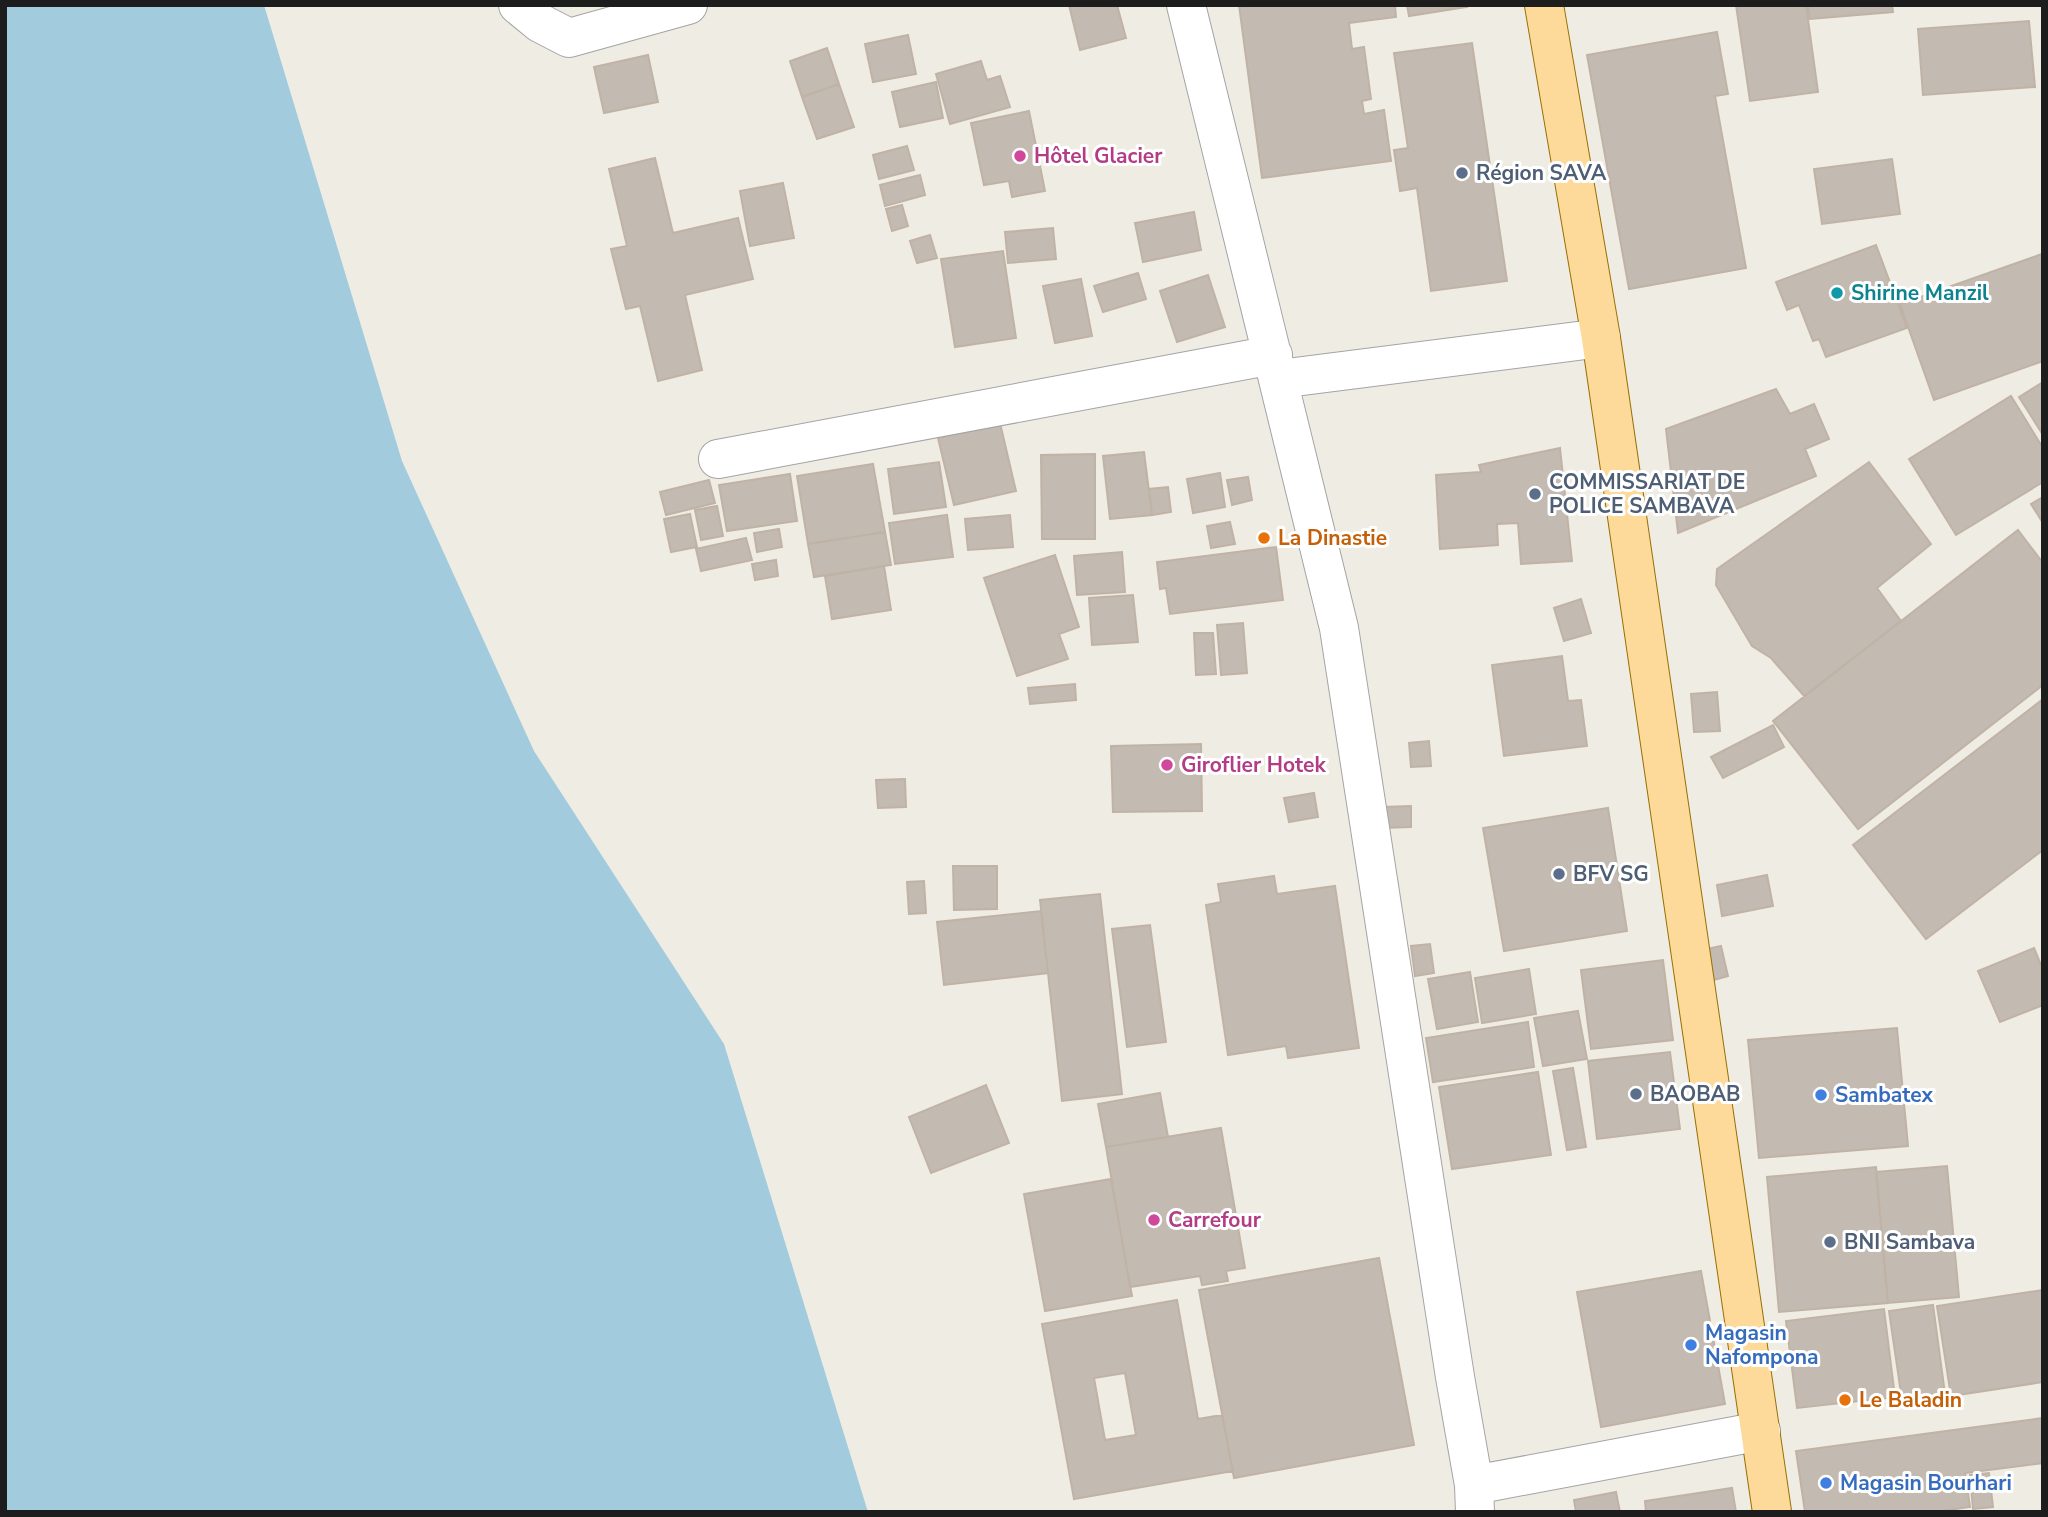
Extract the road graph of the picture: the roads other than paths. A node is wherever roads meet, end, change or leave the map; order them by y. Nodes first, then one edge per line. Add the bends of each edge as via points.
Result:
1 (518, 5) edge
2 (688, 5) edge
3 (1186, 5) edge
4 (1544, 5) edge
5 (1601, 338) junction
6 (1276, 367) junction
7 (718, 459) dead end
8 (1760, 1431) junction
9 (1475, 1499) edge
10 (1772, 1512) edge

1 - 2 street via 569,38
3 - 6 street
4 - 5 main road
5 - 6 street
5 - 8 main road
6 - 7 street
6 - 9 street via 1339,628
8 - 9 street
8 - 10 main road

